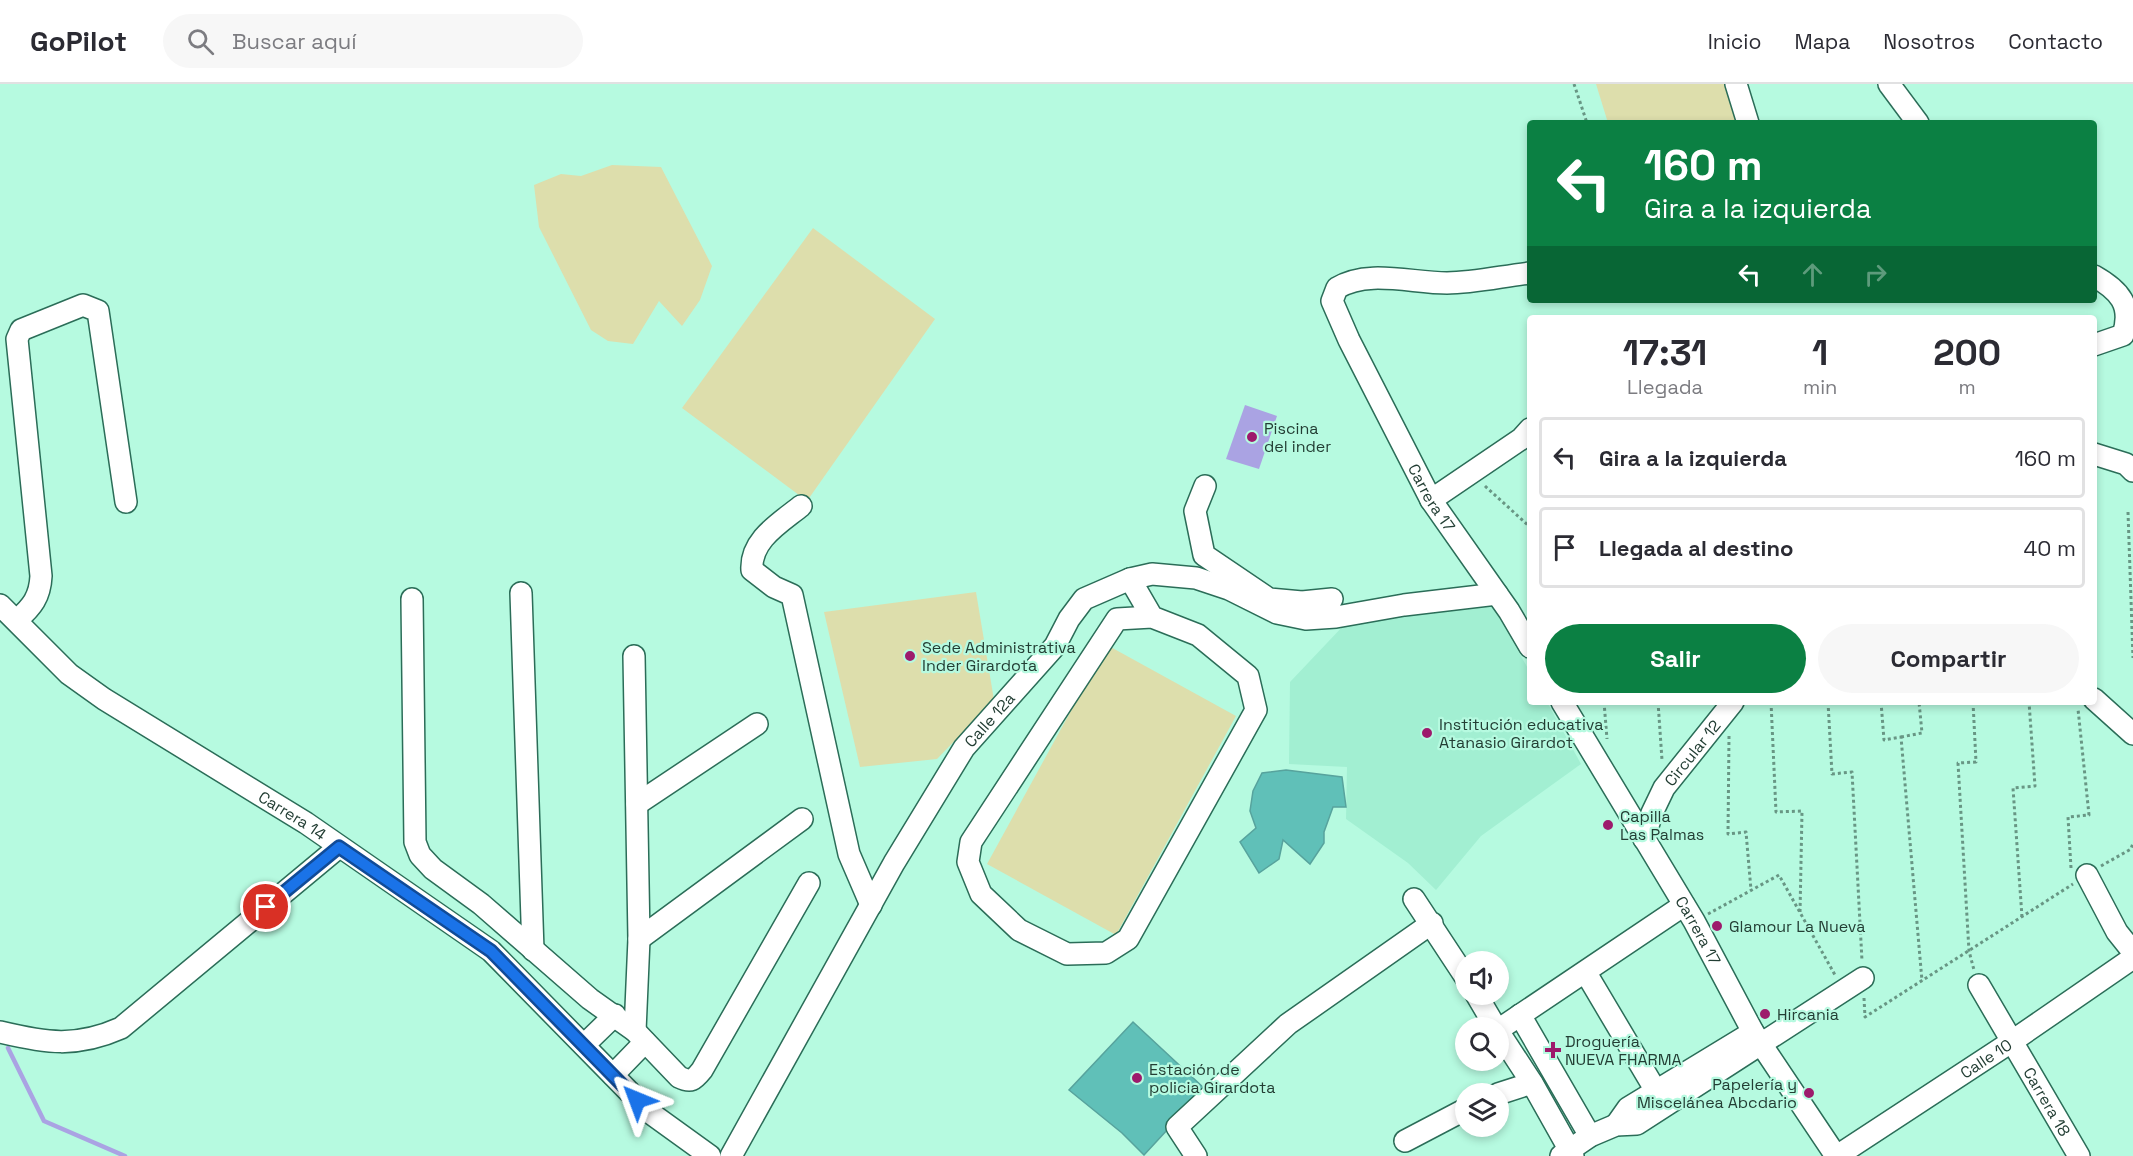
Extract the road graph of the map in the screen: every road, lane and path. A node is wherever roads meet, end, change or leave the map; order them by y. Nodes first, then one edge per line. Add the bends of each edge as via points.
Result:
1 (1574, 84) edge
2 (1736, 84) edge
3 (1889, 84) edge
4 (1586, 120) edge
5 (1747, 120) edge
6 (1916, 120) edge
7 (1527, 273) edge
8 (2097, 278) edge
9 (2097, 344) edge
10 (1527, 432) edge
11 (2097, 455) edge
12 (2133, 471) edge
13 (1471, 472) junction
14 (1205, 486) dead end
15 (1431, 500) junction
16 (126, 502) dead end
17 (801, 506) dead end
18 (2128, 512) dead end
19 (1527, 523) edge
20 (1130, 579) junction
21 (521, 593) dead end
22 (1497, 594) junction
23 (412, 599) dead end
24 (1333, 602) junction
25 (0, 604) edge
26 (1152, 617) junction
27 (17, 621) junction
28 (1527, 641) edge
29 (634, 656) dead end
30 (2133, 658) edge
31 (2097, 702) edge
32 (1564, 705) edge
33 (1658, 705) edge
34 (1730, 705) edge
35 (1731, 705) edge
36 (1770, 705) edge
37 (1828, 705) edge
38 (1881, 705) edge
39 (1918, 705) edge
40 (1973, 705) edge
41 (2029, 705) edge
42 (2077, 705) edge
43 (757, 724) dead end
44 (2133, 734) edge
45 (1901, 737) junction
46 (1664, 788) junction
47 (637, 804) junction
48 (802, 819) dead end
49 (1644, 839) junction
50 (2133, 843) edge
51 (339, 847) junction
52 (2079, 880) junction
53 (809, 883) dead end
54 (1752, 891) junction
55 (1414, 899) dead end
56 (871, 905) junction
57 (1689, 913) junction
58 (1800, 913) junction
59 (2022, 917) junction
60 (1432, 923) junction
61 (639, 939) junction
62 (533, 950) junction
63 (1969, 951) junction
64 (2133, 952) edge
65 (2133, 958) edge
66 (1455, 960) edge
67 (1586, 973) junction
68 (1863, 978) junction
69 (1922, 981) junction
70 (1979, 985) dead end
71 (1843, 990) junction
72 (615, 1015) junction
73 (1520, 1015) junction
74 (1509, 1022) edge
75 (0, 1032) edge
76 (640, 1036) junction
77 (1757, 1038) junction
78 (2011, 1042) junction
79 (584, 1045) junction
80 (1509, 1047) edge
81 (613, 1075) junction
82 (1532, 1083) junction
83 (1509, 1090) edge
84 (1656, 1090) junction
85 (1455, 1115) edge
86 (1616, 1125) junction
87 (1590, 1136) junction
88 (1405, 1141) dead end
89 (1568, 1155) edge
90 (710, 1156) edge
91 (731, 1156) edge
92 (1196, 1156) edge
93 (1836, 1156) edge
94 (2079, 1156) edge

1 - 4 path
2 - 5 street
3 - 6 street
7 - 15 street, Carrera 17 via 1448,283 1365,277 1337,288 1332,301 1349,340
8 - 9 street via 2121,295 2130,310 2123,335
10 - 13 street
11 - 12 street via 2126,464
13 - 15 street
13 - 19 path
14 - 24 street via 1195,511 1204,555 1269,599
15 - 22 street, Carrera 17
16 - 27 street via 98,311 83,305 21,330 16,339 41,576 40,592 33,606
17 - 56 street via 762,539 751,557 752,570 792,595 849,854
18 - 30 path
20 - 24 street, Calle 12a via 1152,574 1196,578 1277,613 1306,618
20 - 26 street
20 - 56 street, Calle 12a via 1084,600 1055,646 964,748
21 - 62 street
22 - 24 street, Calle 12a via 1404,605
22 - 28 street, Carrera 17
23 - 62 street via 415,842 420,855 433,869
25 - 27 street, Carrera 14
26 - 26 street via 1198,635 1248,676 1256,710 1128,939 1106,953 1067,954 1019,930 981,894 968,862 971,842 1117,619
27 - 51 street, Carrera 14 via 78,681
29 - 47 street
31 - 44 street
32 - 49 street, Carrera 17
33 - 46 path
34 - 46 street, Circular 12
35 - 54 path via 1728,834 1746,832
36 - 58 path via 1776,812 1802,811
37 - 68 path via 1832,774 1852,772
38 - 45 path via 1884,740
39 - 45 path via 1922,733
40 - 63 path via 1976,762 1958,763
41 - 59 path via 2036,786 2013,788
42 - 52 path via 2090,815 2068,817
43 - 47 street
45 - 69 path
46 - 49 street, Circular 12
47 - 61 street
48 - 61 street
49 - 57 street, Carrera 17
50 - 52 path via 2131,849
51 - 75 street via 120,1028 98,1038 63,1043
51 - 79 street, Carrera 14 via 491,951
52 - 59 path
52 - 64 street
53 - 76 street via 694,1080 679,1077
54 - 57 path
54 - 58 path via 1779,875
55 - 60 street
56 - 91 street, Calle 12a
57 - 67 street
57 - 77 street, Carrera 17
58 - 71 path
59 - 63 path
60 - 66 street
60 - 92 street via 1288,1024 1177,1127
61 - 76 street
62 - 72 street
63 - 69 path
65 - 78 street, Calle 10
67 - 73 street
67 - 84 street
68 - 69 path via 1865,1017
68 - 71 street
70 - 78 street, Carrera 18
71 - 77 street
72 - 76 street
72 - 79 street
73 - 74 street
73 - 87 street
76 - 81 street
77 - 84 street
77 - 86 street via 1637,1124
77 - 93 street, Carrera 17
78 - 93 street, Calle 10
78 - 94 street, Carrera 18
79 - 81 street, Carrera 14
80 - 82 street
81 - 90 street, Carrera 14 via 649,1112
82 - 83 street
82 - 89 street
84 - 86 street via 1628,1108
85 - 88 street
86 - 87 street
87 - 89 street

